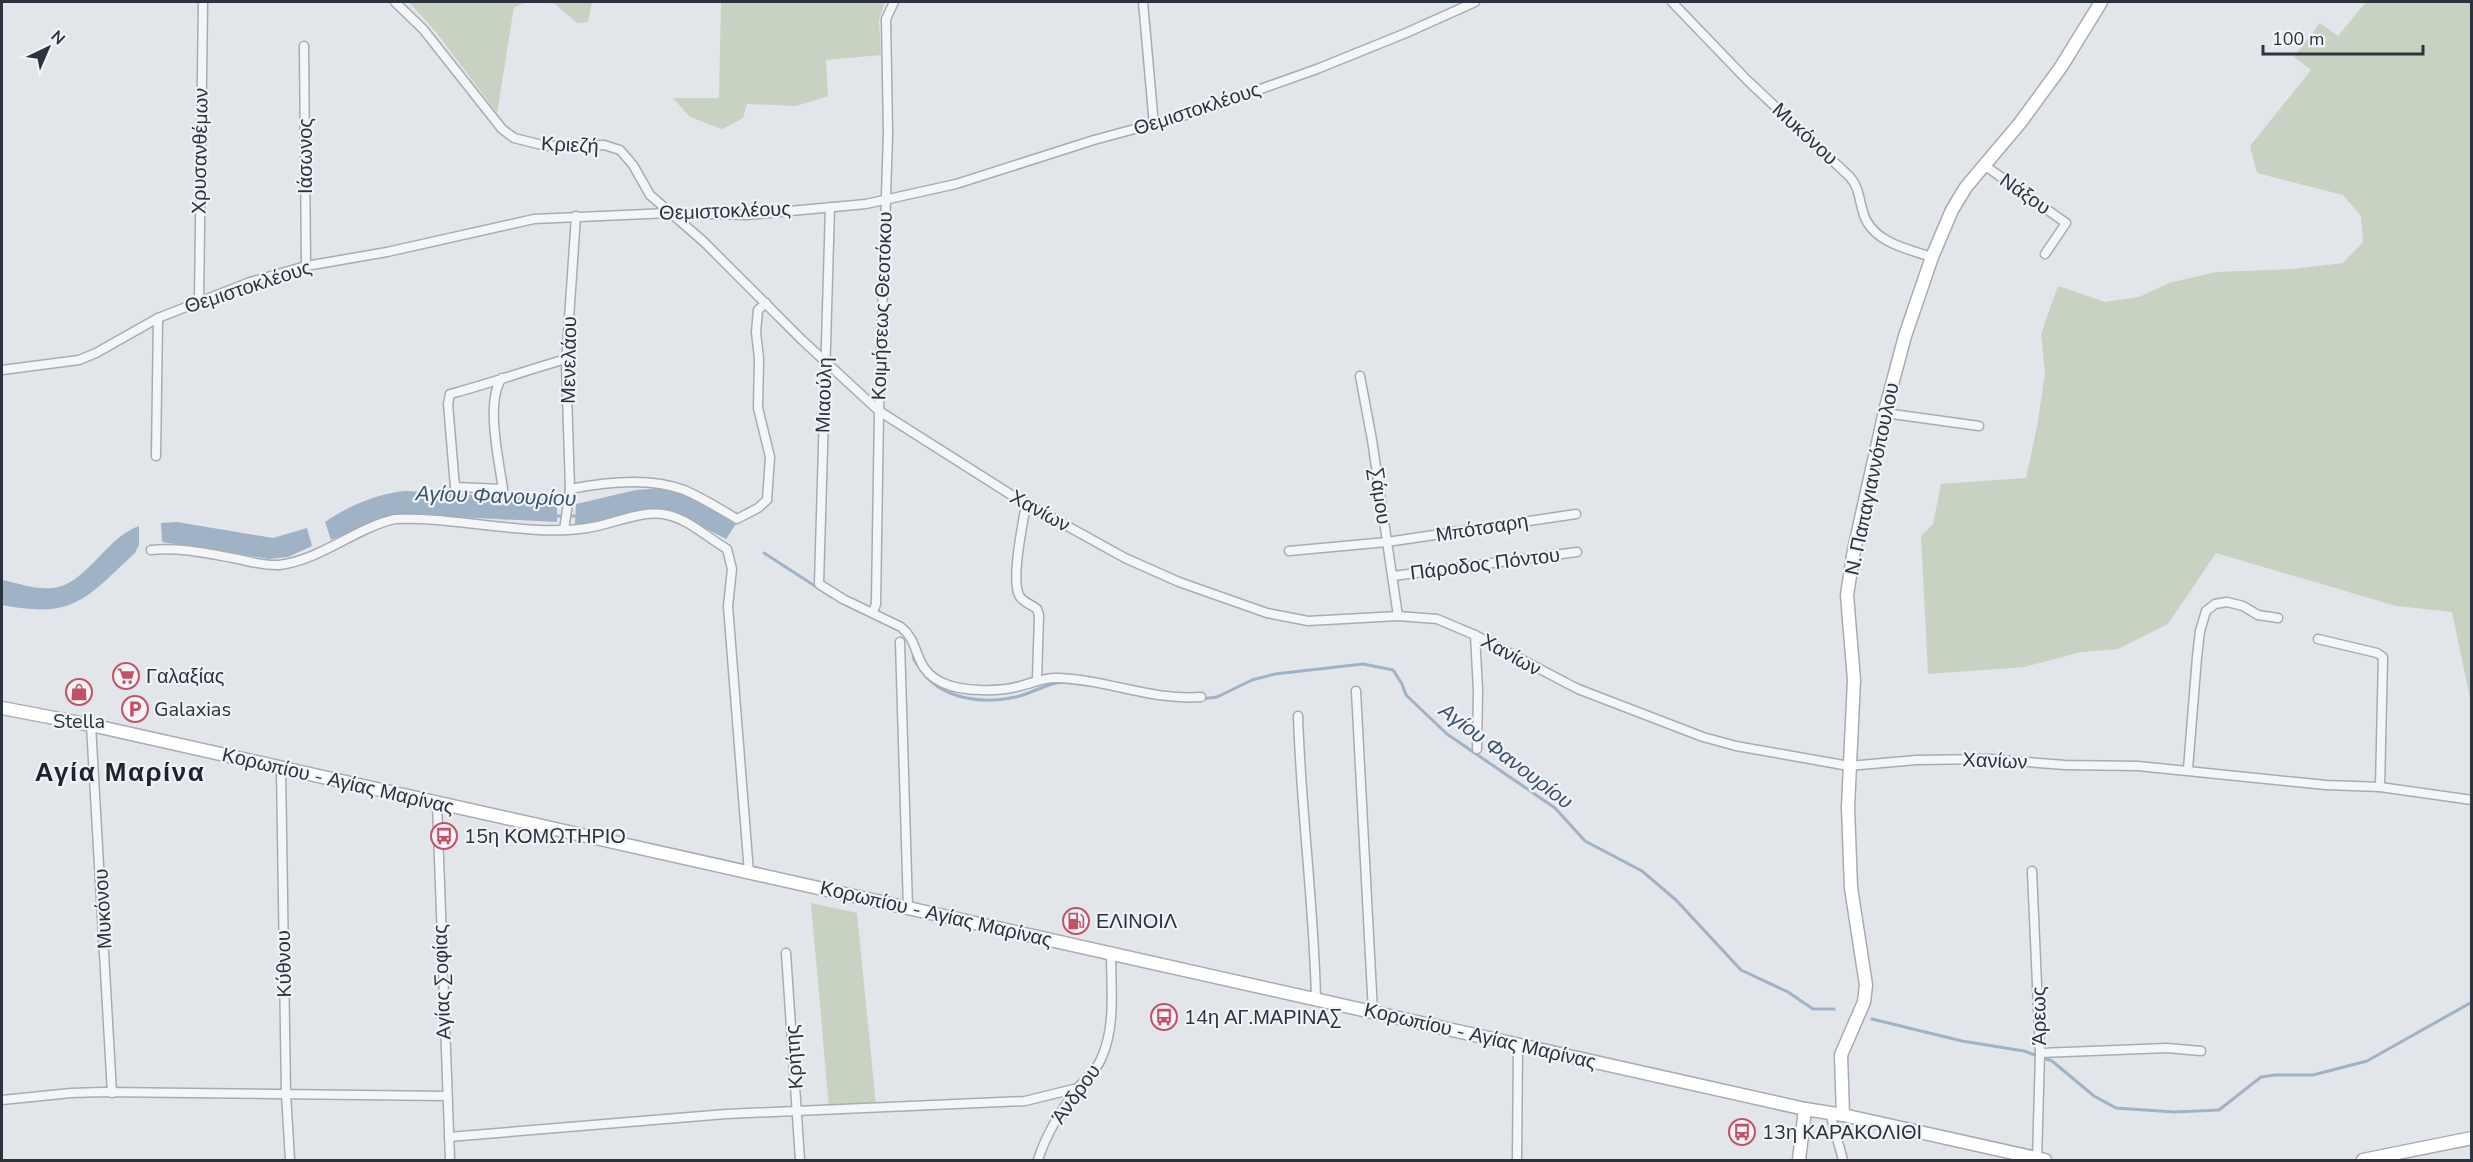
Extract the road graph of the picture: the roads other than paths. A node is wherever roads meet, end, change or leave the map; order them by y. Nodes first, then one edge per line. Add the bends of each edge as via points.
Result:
1 (203, 2) edge
2 (395, 2) edge
3 (894, 2) edge
4 (1143, 2) edge
5 (1475, 2) edge
6 (1672, 2) edge
7 (2101, 2) edge
8 (304, 46) dead end
9 (1154, 125) junction
10 (1984, 165) junction
11 (886, 199) junction
12 (830, 207) junction
13 (669, 213) junction
14 (576, 216) junction
15 (2045, 254) dead end
16 (1932, 258) junction
17 (306, 266) junction
18 (199, 301) junction
19 (766, 303) junction
20 (158, 318) junction
21 (566, 359) junction
22 (826, 361) junction
23 (2, 370) edge
24 (1360, 376) dead end
25 (502, 378) junction
26 (879, 411) junction
27 (1885, 412) junction
28 (1979, 426) dead end
29 (156, 456) dead end
30 (570, 489) junction
31 (1026, 504) junction
32 (1576, 514) dead end
33 (564, 526) junction
34 (1387, 542) junction
35 (151, 550) dead end
36 (1289, 551) dead end
37 (1577, 552) dead end
38 (1394, 576) junction
39 (873, 612) junction
40 (1398, 616) junction
41 (2278, 618) dead end
42 (1475, 635) junction
43 (2318, 639) dead end
44 (900, 642) dead end
45 (1037, 679) junction
46 (1356, 691) dead end
47 (1201, 697) dead end
48 (2, 708) edge
49 (1298, 716) dead end
50 (91, 725) junction
51 (1477, 749) dead end
52 (1849, 766) junction
53 (281, 768) junction
54 (2188, 769) junction
55 (2380, 788) junction
56 (2472, 800) edge
57 (437, 803) junction
58 (2032, 871) dead end
59 (749, 873) junction
60 (908, 908) junction
61 (786, 953) dead end
62 (1111, 954) junction
63 (1316, 999) junction
64 (1373, 1012) junction
65 (1518, 1045) junction
66 (2200, 1051) dead end
67 (2040, 1054) junction
68 (1078, 1088) junction
69 (112, 1093) junction
70 (286, 1094) junction
71 (446, 1096) junction
72 (2, 1100) edge
73 (1805, 1109) junction
74 (798, 1110) junction
75 (1830, 1113) junction
76 (1843, 1115) junction
77 (448, 1137) junction
78 (2472, 1138) edge
79 (2040, 1160) edge
80 (290, 1161) edge
81 (450, 1161) edge
82 (800, 1161) edge
83 (1038, 1161) edge
84 (1517, 1161) edge
85 (1800, 1161) edge
86 (1843, 1161) edge
87 (2363, 1161) edge

1 - 18 street, Χρυσανθέμων
2 - 13 street, Κριεζή via 423,29 501,129 514,138 546,146 604,146 620,150 650,195
3 - 11 street, Κοιμήσεως Θεοτόκου via 886,19
4 - 9 street
5 - 9 street, Θεμιστοκλέους via 1317,69
6 - 16 street, Μυκόνου via 1747,80 1850,177 1859,191 1863,215 1875,232 1896,245
7 - 10 main road, Ν. Παπαγιαννόπουλου via 2054,76
8 - 17 street, Ιάσωνος
9 - 11 street, Θεμιστοκλέους via 972,180
10 - 15 street, Νάξου via 2066,223
10 - 16 main road, Ν. Παπαγιαννόπουλου via 1952,210
11 - 12 street, Θεμιστοκλέους
11 - 26 street, Κοιμήσεως Θεοτόκου
12 - 13 street, Θεμιστοκλέους via 747,215
12 - 22 street, Μιαούλη
13 - 14 street, Θεμιστοκλέους
13 - 19 street, Χανίων
14 - 17 street, Θεμιστοκλέους via 523,222
14 - 21 street, Μενελάου
16 - 27 main road, Ν. Παπαγιαννόπουλου via 1905,336
17 - 18 street, Θεμιστοκλέους
18 - 20 street, Θεμιστοκλέους
19 - 22 street, Χανίων
19 - 30 street via 758,310 756,332 758,408 770,457 767,500 737,519 695,495 668,486 643,483
20 - 23 street, Θεμιστοκλέους via 79,360
20 - 29 street
21 - 25 street
21 - 30 street, Μενελάου
22 - 26 street, Χανίων
22 - 39 street, Μιαούλη via 819,584
24 - 34 street, Σάμου
25 - 25 street via 450,393 448,397 455,487 503,489 494,409 496,386
26 - 31 street, Χανίων
26 - 39 street, Κοιμήσεως Θεοτόκου
27 - 28 street
27 - 52 main road, Ν. Παπαγιαννόπουλου via 1847,595 1854,680
30 - 33 street, Μενελάου
31 - 40 street, Χανίων via 1125,558 1267,613 1308,621
31 - 45 street via 1017,588 1024,602 1037,609 1039,615
32 - 34 street, Μπότσαρη
33 - 35 street via 395,519 279,565 171,548
33 - 59 street via 603,525 651,513 681,520 728,549 732,569 730,642
34 - 36 street, Μπότσαρη
34 - 38 street, Σάμου
37 - 38 street, Πάροδος Πόντου
38 - 40 street, Σάμου
39 - 45 street via 908,633 920,664 942,683 979,690 1020,687
40 - 42 street, Χανίων via 1437,619
41 - 54 street via 2258,615 2227,602 2206,611 2196,657
42 - 51 street
42 - 52 street, Χανίων via 1578,689 1703,737
43 - 55 street via 2383,657
44 - 60 street
45 - 47 street via 1110,685 1181,699
46 - 64 street
48 - 50 main road, Κορωπίου - Αγίας Μαρίνας
49 - 63 street
50 - 53 main road, Κορωπίου - Αγίας Μαρίνας
50 - 69 street, Μυκόνου
52 - 54 street, Χανίων via 1989,759
52 - 76 main road, Ν. Παπαγιαννόπουλου via 1851,888 1866,985 1864,1002 1841,1055
53 - 57 main road, Κορωπίου - Αγίας Μαρίνας
53 - 70 street, Κύθνου
54 - 55 street, Χανίων
55 - 56 street, Χανίων
57 - 59 main road, Κορωπίου - Αγίας Μαρίνας
57 - 71 street, Αγίας Σοφίας
58 - 67 street, Άρεως
59 - 60 main road, Κορωπίου - Αγίας Μαρίνας
60 - 62 main road, Κορωπίου - Αγίας Μαρίνας
61 - 74 street, Κρήτης
62 - 63 main road, Κορωπίου - Αγίας Μαρίνας
62 - 68 street, Άνδρου via 1108,1041 1101,1062
63 - 64 main road, Κορωπίου - Αγίας Μαρίνας
64 - 65 main road, Κορωπίου - Αγίας Μαρίνας
65 - 73 main road, Κορωπίου - Αγίας Μαρίνας
65 - 84 street
66 - 67 street via 2167,1048
67 - 79 street, Άρεως
68 - 74 street via 1024,1101
68 - 83 street, Άνδρου via 1060,1113
69 - 70 street
69 - 72 street
70 - 71 street
70 - 80 street, Κύθνου
71 - 77 street, Αγίας Σοφίας
73 - 75 main road, Κορωπίου - Αγίας Μαρίνας
73 - 85 main road
74 - 77 street
74 - 82 street, Κρήτης
75 - 76 main road, Κορωπίου - Αγίας Μαρίνας
75 - 86 street
76 - 79 main road, Κορωπίου - Αγίας Μαρίνας
77 - 81 street, Αγίας Σοφίας
78 - 87 main road

